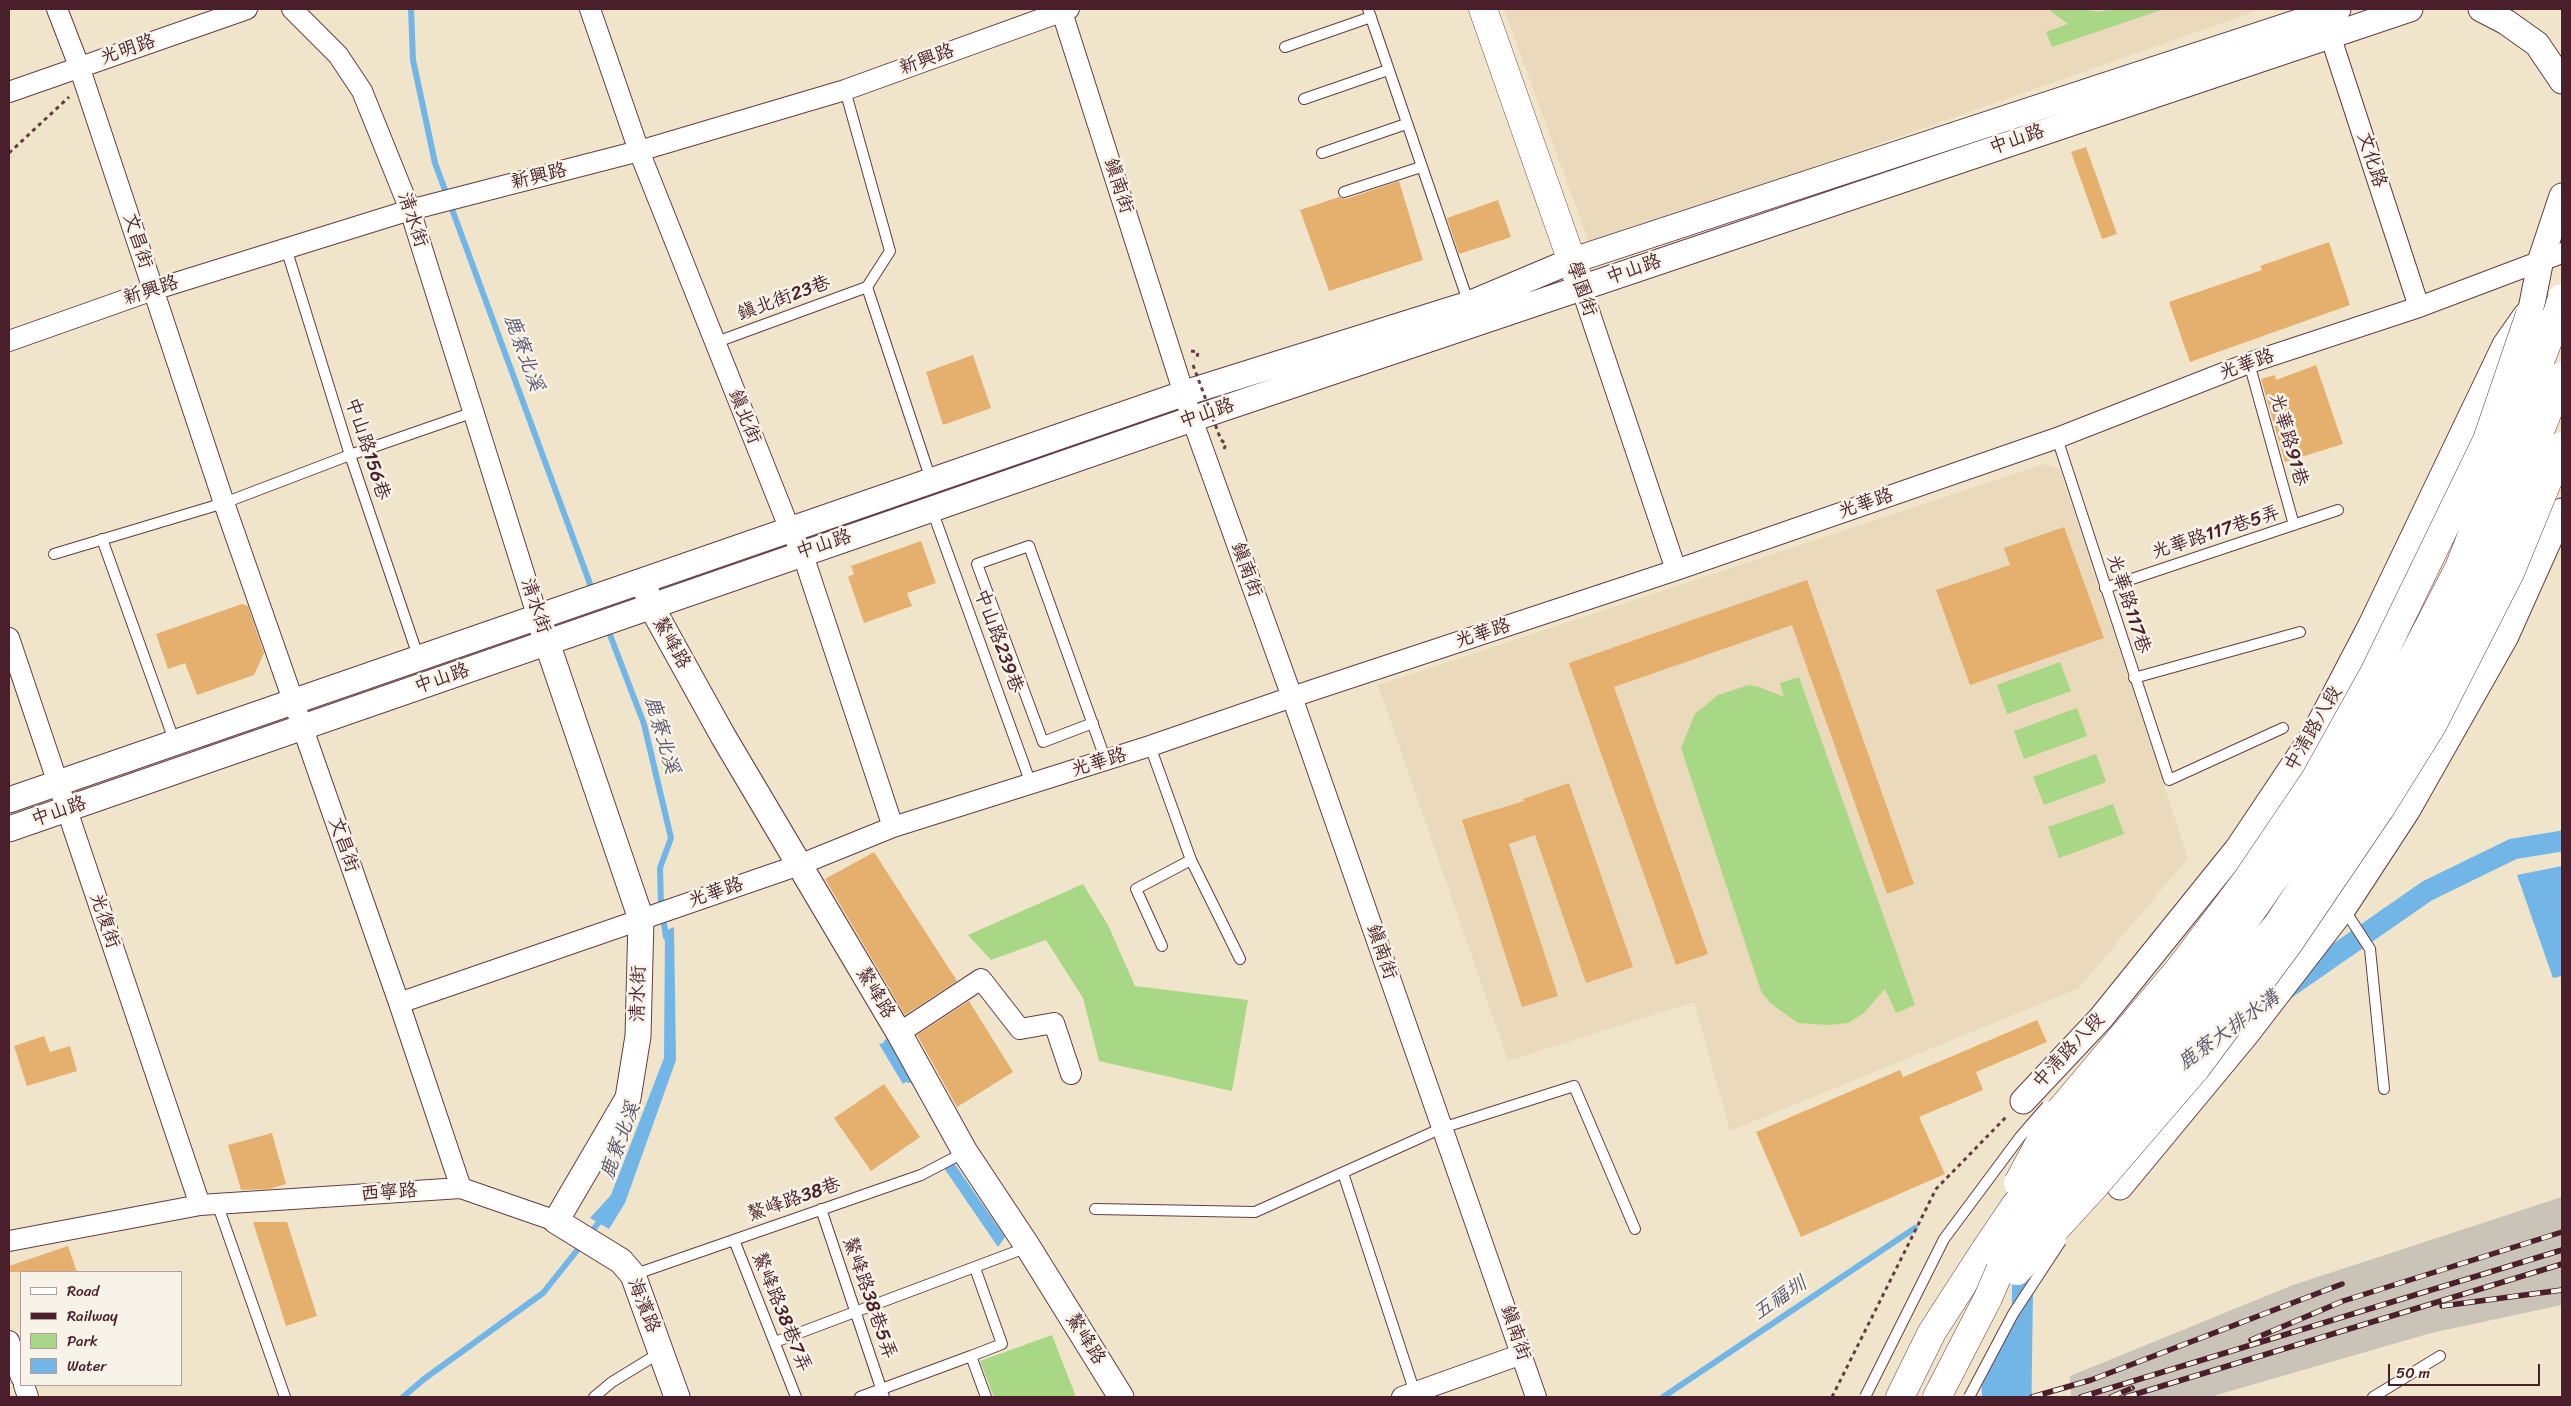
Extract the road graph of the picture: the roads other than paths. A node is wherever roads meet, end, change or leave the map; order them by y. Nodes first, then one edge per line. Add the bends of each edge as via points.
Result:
1 (57, 9) edge
2 (247, 9) edge
3 (292, 9) edge
4 (590, 9) edge
5 (1064, 9) edge
6 (1482, 9) edge
7 (2410, 9) edge
8 (2482, 9) edge
9 (1370, 13) edge
10 (2332, 16) edge
11 (1285, 47) dead end
12 (1388, 70) junction
13 (81, 74) junction
14 (2562, 81) edge
15 (845, 90) junction
16 (9, 92) edge
17 (1304, 99) dead end
18 (1406, 124) junction
19 (639, 151) junction
20 (1322, 153) dead end
21 (1421, 167) junction
22 (1344, 192) dead end
23 (2562, 196) edge
24 (410, 210) junction
25 (286, 248) junction
26 (2552, 256) edge
27 (1572, 261) junction
28 (867, 287) junction
29 (1581, 287) junction
30 (153, 290) junction
31 (2562, 298) edge
32 (1469, 304) junction
33 (2419, 307) junction
34 (2528, 318) junction
35 (9, 341) edge
36 (714, 344) junction
37 (2249, 363) junction
38 (2562, 376) edge
39 (1185, 393) junction
40 (474, 412) junction
41 (1192, 419) junction
42 (2057, 438) junction
43 (2562, 446) edge
44 (350, 454) junction
45 (2562, 471) edge
46 (931, 482) junction
47 (224, 503) junction
48 (932, 510) junction
49 (2338, 510) dead end
50 (2562, 511) edge
51 (2294, 525) junction
52 (790, 530) junction
53 (102, 540) junction
54 (802, 552) junction
55 (54, 554) dead end
56 (1676, 570) junction
57 (643, 580) junction
58 (2105, 588) junction
59 (651, 606) junction
60 (538, 618) junction
61 (2300, 632) dead end
62 (9, 638) edge
63 (548, 643) junction
64 (418, 659) junction
65 (2134, 678) junction
66 (2352, 691) dead end
67 (1292, 697) junction
68 (294, 701) junction
69 (1092, 723) junction
70 (301, 727) junction
71 (2283, 728) dead end
72 (175, 744) junction
73 (1150, 746) junction
74 (1106, 761) junction
75 (59, 782) junction
76 (1031, 784) junction
77 (9, 800) edge
78 (67, 810) junction
79 (894, 827) junction
80 (9, 830) edge
81 (1191, 860) junction
82 (799, 865) junction
83 (2216, 902) dead end
84 (2343, 909) junction
85 (2204, 917) dead end
86 (641, 919) junction
87 (1162, 946) dead end
88 (1240, 959) dead end
89 (399, 1004) junction
90 (899, 1034) junction
91 (1071, 1074) dead end
92 (2384, 1089) dead end
93 (2056, 1095) dead end
94 (2023, 1101) joint
95 (1442, 1128) junction
96 (965, 1152) junction
97 (1343, 1173) junction
98 (2120, 1187) joint
99 (461, 1188) junction
100 (209, 1204) junction
101 (821, 1209) junction
102 (1095, 1209) dead end
103 (2081, 1218) dead end
104 (556, 1221) junction
105 (1635, 1229) dead end
106 (2068, 1233) dead end
107 (734, 1240) junction
108 (9, 1241) edge
109 (1028, 1247) junction
110 (1984, 1250) junction
111 (975, 1268) junction
112 (633, 1275) junction
113 (1988, 1298) junction
114 (856, 1313) junction
115 (9, 1341) edge
116 (774, 1342) junction
117 (661, 1352) junction
118 (1522, 1354) junction
119 (971, 1356) junction
120 (2440, 1356) dead end
121 (20, 1374) edge
122 (883, 1393) edge
123 (1409, 1395) edge
124 (285, 1397) edge
125 (594, 1397) edge
126 (677, 1397) edge
127 (796, 1397) edge
128 (860, 1397) edge
129 (986, 1397) edge
130 (1122, 1397) edge
131 (1536, 1397) edge
132 (1865, 1397) edge
133 (1900, 1397) edge
134 (1937, 1397) edge
135 (1969, 1397) edge
136 (2373, 1397) edge

1 - 13 street, 文昌街
2 - 13 street, 光明路
3 - 24 street, 清水街 via 338,55 362,92
4 - 19 street, 鎮北街
5 - 15 street, 新興路
5 - 39 street, 鎮南街
6 - 27 main road, 學園街
7 - 10 street, 中山路
8 - 14 street via 2537,44
9 - 11 lane
9 - 12 lane
10 - 27 street, 中山路
10 - 29 street, 中山路
10 - 33 street, 文化路
12 - 17 lane
12 - 18 lane
13 - 16 street, 光明路
13 - 30 street, 文昌街
15 - 19 street, 新興路
15 - 28 lane via 890,251
18 - 20 lane
18 - 21 lane
19 - 24 street, 新興路
19 - 36 street, 鎮北街
21 - 22 lane
21 - 32 lane
23 - 26 street, 中清路八段
24 - 25 street, 新興路
24 - 40 street, 清水街
25 - 30 street, 新興路
25 - 44 lane, 中山路156巷
26 - 33 street, 光華路
26 - 34 street, 中清路八段
27 - 29 main road, 學園街
27 - 32 street, 中山路
28 - 36 lane, 鎮北街23巷
28 - 46 lane
29 - 41 street, 中山路
29 - 56 street, 學園街
30 - 35 street, 新興路
30 - 47 street, 文昌街
31 - 110 main road, bridge via 2459,568 2398,684 2335,791 2235,935 2014,1207
32 - 39 street, 中山路
33 - 37 street, 光華路
34 - 66 lane, bridge via 2507,356 2480,432
34 - 94 street, 中清路八段 via 2505,345 2313,736 2238,848 2101,1018
34 - 110 main road, bridge via 2487,440 2374,673 2315,779 2246,882 2180,968 2052,1120
36 - 52 street, 鎮北街
37 - 42 street, 光華路
37 - 51 lane, 光華路91巷
38 - 113 main road, bridge via 2480,581 2399,734 2348,818 2278,924 2068,1177 2000,1270
39 - 41 street, 鎮南街
39 - 46 street, 中山路
40 - 44 lane
40 - 60 street, 清水街
41 - 48 street, 中山路
41 - 67 street, 鎮南街
42 - 56 street, 光華路
42 - 58 lane, 光華路117巷
43 - 113 main road, bridge via 2510,573 2467,658 2433,724 2370,825 2289,943 2197,1067 2030,1259
44 - 47 lane
44 - 64 lane, 中山路156巷
45 - 103 lane via 2518,575 2439,726 2388,811 2352,866 2204,1069
46 - 52 street, 中山路
47 - 53 lane
47 - 68 street, 文昌街
48 - 54 street, 中山路
48 - 76 lane, 中山路239巷
49 - 51 lane, 光華路117巷5弄
50 - 84 street via 2506,636 2407,811
51 - 58 lane, 光華路117巷5弄
52 - 54 street, 鎮北街
52 - 57 street, 中山路
53 - 55 lane
53 - 72 lane
54 - 59 street, 中山路
54 - 79 street, 鎮北街
56 - 67 street, 光華路
57 - 59 street, 鰲峰路
57 - 60 street, 中山路
58 - 65 lane, 光華路117巷
59 - 63 street, 中山路
59 - 82 street, 鰲峰路
60 - 63 street, 清水街
60 - 64 street, 中山路
61 - 65 lane
62 - 75 street, 光復街
63 - 70 street, 中山路
63 - 86 street, 清水街
64 - 68 street, 中山路
65 - 71 lane, 光華路117巷 via 2169,780
67 - 73 street, 光華路
67 - 95 street, 鎮南街
68 - 70 street, 文昌街
68 - 72 street, 中山路
69 - 69 lane via 1029,546 977,564 1043,742
69 - 74 lane
70 - 78 street, 中山路
70 - 89 street, 文昌街
72 - 75 street, 中山路
73 - 74 street, 光華路
73 - 81 lane
74 - 76 street, 光華路
75 - 77 street, 中山路
75 - 78 street, 光復街
76 - 79 street, 光華路
78 - 80 street, 中山路
78 - 100 street, 光復街
79 - 82 street, 光華路
81 - 87 lane via 1136,889
81 - 88 lane
82 - 86 street, 光華路
82 - 90 street, 鰲峰路
83 - 85 lane
84 - 92 lane via 2370,949
84 - 98 street via 2245,1036
86 - 89 street, 光華路
86 - 104 street, 清水街 via 638,1036 628,1098
89 - 99 street, 文昌街
90 - 91 street via 981,979 1020,1029 1054,1023
90 - 96 street, 鰲峰路
93 - 132 lane, bridge via 2020,1137 1944,1239
94 - 98 street
95 - 97 lane
95 - 105 lane via 1574,1086
95 - 118 street, 鎮南街
96 - 101 lane, 鰲峰路38巷 via 921,1175
96 - 109 street, 鰲峰路
97 - 102 lane via 1255,1212
97 - 123 lane
99 - 100 street, 西寧路
99 - 104 street, 西寧路
100 - 108 street, 西寧路
100 - 124 lane
101 - 107 lane, 鰲峰路38巷
101 - 114 lane, 鰲峰路38巷5弄
104 - 112 street, 海濱路 via 621,1261
106 - 135 lane, bridge via 2013,1314
107 - 112 lane, 鰲峰路38巷
107 - 116 lane, 鰲峰路38巷7弄
109 - 111 lane
109 - 130 street, 鰲峰路
110 - 133 main road via 1932,1332
111 - 114 lane
111 - 119 lane via 1002,1344
112 - 117 street, 海濱路
113 - 134 main road
114 - 116 lane
114 - 122 lane, 鰲峰路38巷5弄
115 - 121 street
116 - 127 lane, 鰲峰路38巷7弄
117 - 125 lane
117 - 126 street, 海濱路
118 - 123 street
118 - 131 street, 鎮南街
119 - 122 lane
119 - 129 lane
120 - 136 lane
122 - 128 lane

